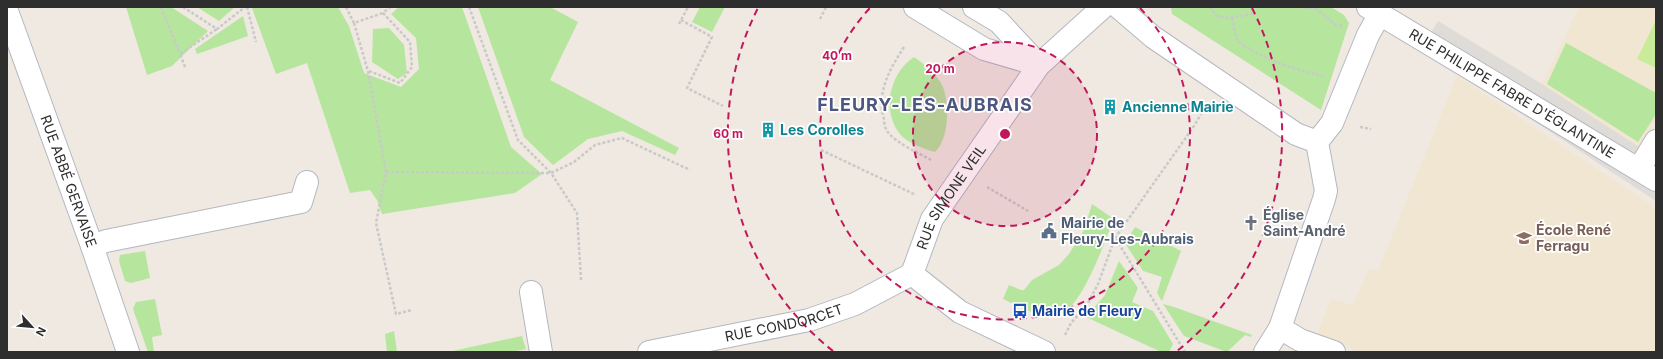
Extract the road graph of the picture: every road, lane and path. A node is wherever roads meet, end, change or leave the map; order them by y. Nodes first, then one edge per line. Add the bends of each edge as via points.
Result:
1 (161, 7) edge
2 (183, 7) edge
3 (246, 7) edge
4 (346, 7) edge
5 (390, 7) edge
6 (469, 7) edge
7 (688, 7) edge
8 (826, 7) edge
9 (915, 7) edge
10 (974, 7) edge
11 (1103, 7) edge
12 (1118, 7) edge
13 (1210, 7) edge
14 (1252, 7) edge
15 (1300, 7) edge
16 (7, 11) edge
17 (1374, 11) edge
18 (383, 13) junction
19 (1232, 18) junction
20 (820, 19) dead end
21 (681, 20) junction
22 (354, 23) junction
23 (679, 24) dead end
24 (217, 29) junction
25 (1368, 35) junction
26 (256, 42) dead end
27 (904, 47) dead end
28 (180, 54) junction
29 (1039, 65) junction
30 (185, 67) dead end
31 (368, 71) junction
32 (1329, 76) dead end
33 (723, 106) dead end
34 (1201, 114) dead end
35 (1656, 141) edge
36 (1317, 142) junction
37 (821, 150) dead end
38 (931, 160) dead end
39 (690, 170) dead end
40 (386, 172) junction
41 (551, 173) junction
42 (1648, 174) edge
43 (307, 182) dead end
44 (986, 186) dead end
45 (918, 197) dead end
46 (1028, 211) dead end
47 (1115, 238) junction
48 (92, 246) junction
49 (912, 274) junction
50 (581, 280) dead end
51 (531, 292) dead end
52 (412, 310) dead end
53 (1280, 328) junction
54 (1053, 346) edge
55 (128, 352) edge
56 (541, 352) edge
57 (649, 352) edge
58 (1185, 352) edge
59 (1265, 352) edge
60 (1334, 352) edge

1 - 28 path
2 - 24 path
3 - 24 path
3 - 26 path
4 - 22 path
5 - 18 path
6 - 41 path via 518,140
7 - 21 path
8 - 20 path
9 - 29 street via 984,49
10 - 29 street via 999,22
11 - 29 street, RUE SIMONE VEIL
12 - 36 street via 1153,37 1296,134
13 - 19 path via 1217,16
14 - 19 path via 1252,14
15 - 25 path via 1315,8 1336,25
16 - 48 street, RUE ABBÉ GERVAISE
17 - 25 street
17 - 42 street, RUE PHILIPPE FABRE D'ÉGLANTINE
18 - 22 path
18 - 31 path via 410,42 412,67 400,83
19 - 32 path via 1237,41 1248,48 1280,65
21 - 23 path
21 - 33 path via 712,37 687,88
22 - 31 path
24 - 28 path
25 - 36 street via 1332,123
27 - 38 path via 890,69 882,89 881,111 887,131 899,142
28 - 30 path
29 - 49 street, RUE SIMONE VEIL via 932,219
31 - 40 path
34 - 47 path
35 - 42 street
36 - 53 street via 1326,191
37 - 45 path
39 - 41 path via 622,138 595,145 574,162
40 - 41 path
40 - 52 path via 376,223 396,314
41 - 50 path via 577,213
43 - 48 street via 301,202
44 - 46 path
47 - 54 path via 1098,284 1086,305
47 - 58 path
48 - 55 street, RUE ABBÉ GERVAISE
49 - 54 street via 960,312
49 - 57 street, RUE CONDORCET via 855,304 809,320
51 - 56 street
53 - 59 street
53 - 60 street via 1300,340

